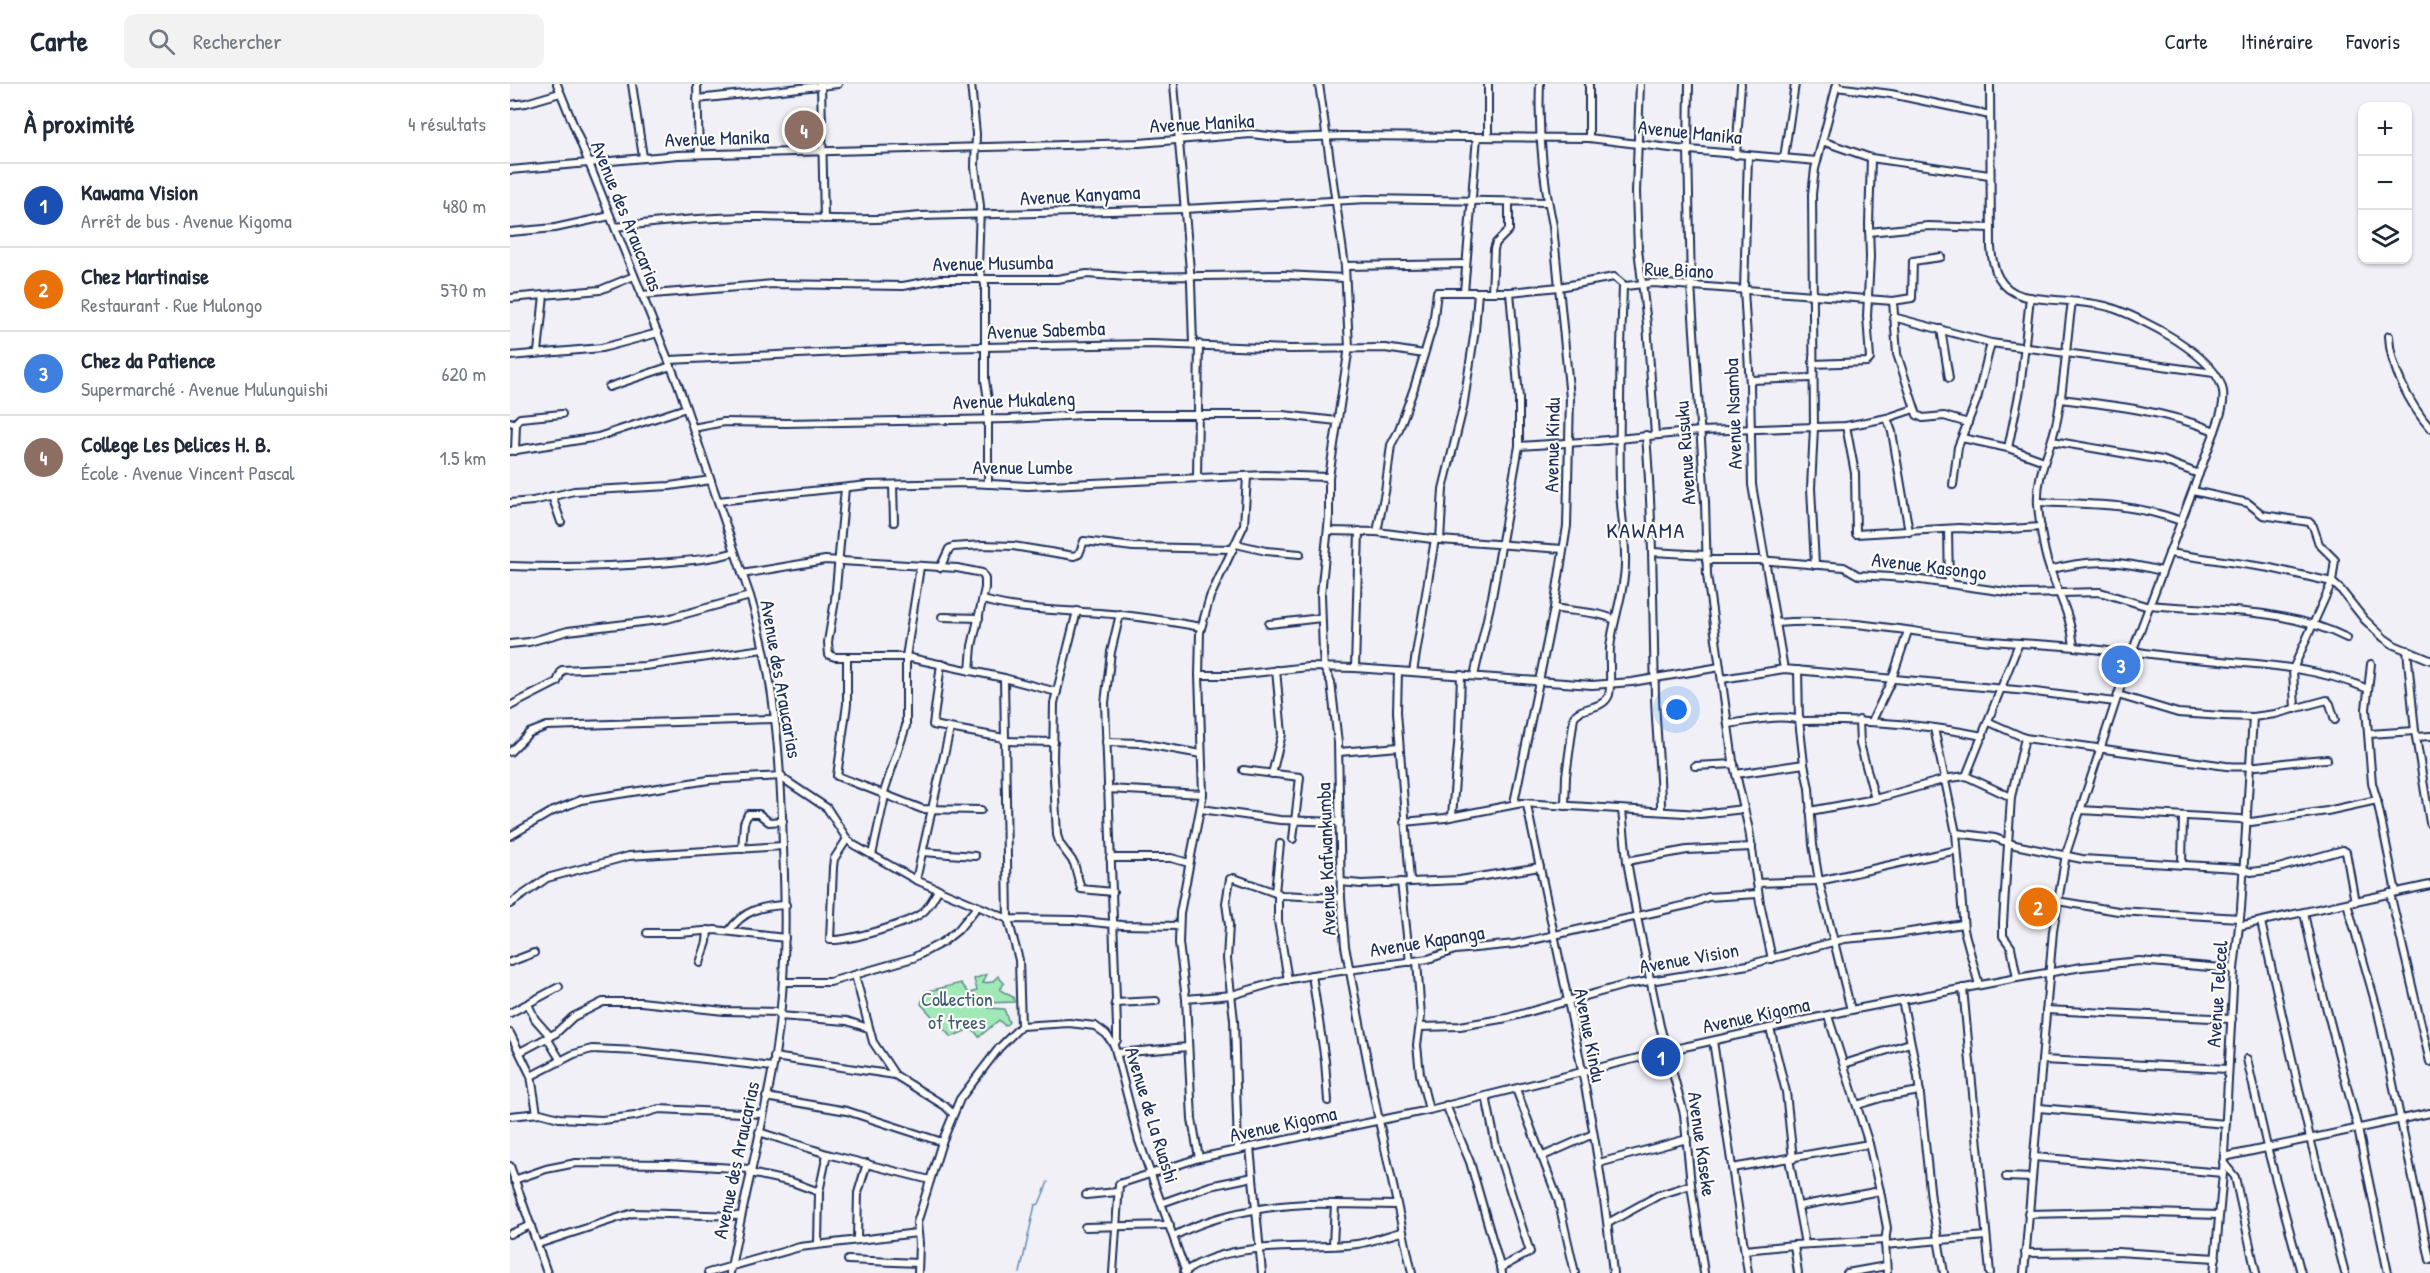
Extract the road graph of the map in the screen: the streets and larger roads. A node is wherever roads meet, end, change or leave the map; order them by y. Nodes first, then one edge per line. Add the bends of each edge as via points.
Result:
1 (557, 84) edge
2 (632, 84) edge
3 (697, 84) edge
4 (838, 84) edge
5 (970, 84) edge
6 (1174, 84) edge
7 (1319, 84) edge
8 (1488, 84) edge
9 (1540, 84) edge
10 (1589, 84) edge
11 (1640, 84) edge
12 (1689, 84) edge
13 (1741, 84) edge
14 (1795, 84) edge
15 (1990, 84) edge
16 (821, 85) edge
17 (1836, 85) edge
18 (789, 86) edge
19 (560, 93) junction
20 (697, 99) junction
21 (510, 105) edge
22 (1990, 116) junction
23 (1326, 136) junction
24 (1477, 137) junction
25 (1488, 137) junction
26 (1541, 138) junction
27 (1589, 138) junction
28 (1178, 139) junction
29 (1822, 141) junction
30 (1638, 144) junction
31 (976, 147) junction
32 (823, 150) junction
33 (1688, 150) junction
34 (699, 154) junction
35 (1736, 155) junction
36 (1748, 156) junction
37 (643, 157) junction
38 (1784, 158) junction
39 (1870, 158) junction
40 (1816, 161) junction
41 (589, 164) junction
42 (510, 170) edge
43 (1989, 175) junction
44 (1334, 200) junction
45 (1472, 202) junction
46 (1509, 202) junction
47 (1548, 202) junction
48 (1184, 209) junction
49 (980, 214) junction
50 (610, 216) junction
51 (824, 219) junction
52 (615, 227) junction
53 (1991, 228) junction
54 (510, 232) edge
55 (1869, 232) junction
56 (1941, 256) dead end
57 (1466, 264) junction
58 (1345, 266) junction
59 (634, 276) junction
60 (1190, 276) junction
61 (1346, 278) junction
62 (982, 279) junction
63 (1641, 284) junction
64 (1691, 285) junction
65 (1623, 286) junction
66 (1558, 287) junction
67 (1744, 290) junction
68 (1464, 292) junction
69 (1478, 292) junction
70 (1492, 292) junction
71 (1510, 292) junction
72 (1812, 294) junction
73 (544, 295) junction
74 (641, 295) junction
75 (2030, 297) junction
76 (510, 298) edge
77 (1868, 299) junction
78 (1893, 301) junction
79 (2072, 302) junction
80 (1893, 317) junction
81 (1941, 329) junction
82 (658, 333) junction
83 (2389, 336) dead end
84 (1991, 343) junction
85 (1196, 344) junction
86 (1349, 347) junction
87 (2026, 348) junction
88 (986, 349) junction
89 (538, 352) junction
90 (2065, 352) junction
91 (1424, 354) junction
92 (510, 356) edge
93 (670, 363) junction
94 (1813, 364) junction
95 (2215, 374) junction
96 (1813, 378) junction
97 (1949, 378) dead end
98 (1750, 380) junction
99 (609, 387) dead end
100 (2060, 399) junction
101 (686, 408) junction
102 (1914, 409) junction
103 (562, 414) dead end
104 (1198, 416) junction
105 (1887, 418) junction
106 (988, 419) junction
107 (1337, 421) junction
108 (513, 423) edge
109 (1968, 423) junction
110 (1846, 426) junction
111 (693, 428) junction
112 (1750, 428) junction
113 (1814, 428) junction
114 (2430, 428) edge
115 (1700, 431) junction
116 (2215, 431) junction
117 (1646, 435) junction
118 (1655, 435) junction
119 (1620, 438) junction
120 (1962, 438) junction
121 (2052, 441) junction
122 (1570, 442) junction
123 (1519, 446) junction
124 (2008, 448) junction
125 (512, 451) edge
126 (2044, 461) junction
127 (2199, 474) junction
128 (1197, 477) junction
129 (1247, 477) junction
130 (1329, 477) junction
131 (711, 480) junction
132 (988, 484) junction
133 (893, 485) junction
134 (1953, 485) dead end
135 (845, 488) junction
136 (2193, 491) junction
137 (552, 496) junction
138 (718, 501) junction
139 (2038, 502) junction
140 (510, 503) edge
141 (2181, 521) junction
142 (561, 522) dead end
143 (894, 522) dead end
144 (2041, 527) junction
145 (1948, 529) junction
146 (1328, 531) junction
147 (1359, 531) junction
148 (1377, 532) junction
149 (1909, 532) junction
150 (1438, 540) junction
151 (1500, 543) junction
152 (1234, 546) junction
153 (1563, 549) junction
154 (735, 552) junction
155 (1653, 552) junction
156 (2169, 553) junction
157 (1300, 554) dead end
158 (1706, 558) junction
159 (1764, 560) junction
160 (838, 561) junction
161 (1815, 565) junction
162 (510, 566) edge
163 (920, 567) junction
164 (940, 568) junction
165 (2050, 570) junction
166 (2162, 571) junction
167 (742, 574) junction
168 (2332, 582) junction
169 (1949, 584) junction
170 (2059, 594) junction
171 (750, 596) junction
172 (983, 600) junction
173 (2149, 606) junction
174 (1554, 608) junction
175 (1077, 611) junction
176 (1120, 614) junction
177 (942, 617) dead end
178 (979, 618) junction
179 (1321, 618) junction
180 (1615, 620) junction
181 (1776, 623) junction
182 (2312, 623) junction
183 (1269, 624) dead end
184 (1201, 627) junction
185 (1908, 631) junction
186 (2347, 638) dead end
187 (2019, 643) junction
188 (510, 644) edge
189 (2074, 646) junction
190 (763, 649) junction
191 (2407, 650) junction
192 (2132, 653) junction
193 (847, 657) junction
194 (906, 657) junction
195 (2430, 660) edge
196 (941, 664) junction
197 (2371, 664) dead end
198 (1720, 667) junction
199 (1324, 668) junction
200 (1354, 668) junction
201 (1784, 669) junction
202 (2293, 669) junction
203 (1276, 670) junction
204 (1398, 670) junction
205 (1798, 670) junction
206 (970, 671) junction
207 (1413, 672) junction
208 (1199, 675) junction
209 (1461, 675) junction
210 (1474, 676) junction
211 (1004, 678) junction
212 (1655, 678) junction
213 (1722, 679) junction
214 (1892, 679) junction
215 (1540, 682) junction
216 (1609, 684) junction
217 (2002, 689) junction
218 (2368, 689) junction
219 (1057, 692) junction
220 (2116, 698) junction
221 (510, 706) edge
222 (2295, 709) junction
223 (2253, 717) junction
224 (774, 719) junction
225 (1799, 720) junction
226 (1859, 720) junction
227 (2335, 720) dead end
228 (1872, 721) junction
229 (1989, 722) junction
230 (1728, 724) junction
231 (1934, 728) junction
232 (951, 729) junction
233 (2369, 734) junction
234 (2416, 734) junction
235 (1983, 736) junction
236 (2430, 736) edge
237 (2025, 738) junction
238 (1004, 740) junction
239 (1054, 742) junction
240 (1106, 742) junction
241 (1399, 747) junction
242 (2101, 750) junction
243 (510, 752) edge
244 (1339, 752) junction
245 (1201, 754) junction
246 (2327, 759) dead end
247 (1734, 764) junction
248 (1804, 764) junction
249 (1695, 766) dead end
250 (2251, 768) junction
251 (1243, 770) dead end
252 (1272, 774) junction
253 (1736, 774) junction
254 (1966, 776) junction
255 (782, 777) junction
256 (1946, 779) junction
257 (2430, 779) edge
258 (2422, 781) junction
259 (1107, 789) junction
260 (1203, 794) junction
261 (884, 795) junction
262 (2011, 796) junction
263 (1875, 799) junction
264 (2377, 800) junction
265 (1514, 803) junction
266 (1527, 805) junction
267 (1565, 806) junction
268 (1201, 809) junction
269 (1744, 809) junction
270 (981, 810) dead end
271 (1622, 810) junction
272 (1661, 810) junction
273 (1810, 810) junction
274 (2080, 810) junction
275 (932, 811) junction
276 (1452, 816) junction
277 (2183, 816) junction
278 (783, 821) junction
279 (1294, 821) junction
280 (2246, 821) junction
281 (1340, 822) junction
282 (1404, 822) junction
283 (2430, 823) edge
284 (1956, 833) junction
285 (510, 836) edge
286 (847, 839) junction
287 (1293, 839) dead end
288 (2009, 842) junction
289 (1280, 844) dead end
290 (783, 846) junction
291 (1752, 847) junction
292 (742, 849) junction
293 (1957, 850) junction
294 (923, 852) junction
295 (2066, 854) junction
296 (872, 855) junction
297 (975, 856) dead end
298 (1110, 858) junction
299 (1627, 861) junction
300 (1189, 863) junction
301 (2182, 865) junction
302 (1540, 867) junction
303 (2243, 869) junction
304 (916, 880) junction
305 (1819, 880) junction
306 (1410, 881) junction
307 (1341, 882) junction
308 (1401, 882) junction
309 (1757, 883) junction
310 (2430, 885) edge
311 (939, 889) junction
312 (1113, 892) junction
313 (2393, 892) junction
314 (1277, 893) junction
315 (1758, 894) junction
316 (1341, 898) junction
317 (2057, 901) junction
318 (2351, 902) junction
319 (510, 904) edge
320 (786, 905) junction
321 (977, 907) junction
322 (2304, 913) junction
323 (1637, 916) junction
324 (2240, 918) junction
325 (1008, 919) junction
326 (2261, 922) junction
327 (1114, 924) junction
328 (1964, 924) junction
329 (1179, 926) junction
330 (2239, 926) junction
331 (708, 930) junction
332 (729, 931) junction
333 (647, 933) dead end
334 (1553, 935) junction
335 (785, 938) junction
336 (1834, 942) junction
337 (534, 952) dead end
338 (1772, 959) junction
339 (510, 962) edge
340 (1413, 962) junction
341 (700, 963) dead end
342 (1349, 969) junction
343 (2234, 969) junction
344 (2050, 972) junction
345 (855, 975) junction
346 (1312, 975) junction
347 (2017, 978) junction
348 (1288, 980) junction
349 (1651, 981) junction
350 (783, 982) junction
351 (1978, 985) junction
352 (559, 987) dead end
353 (1963, 988) junction
354 (1232, 995) junction
355 (1186, 999) junction
356 (1902, 1000) junction
357 (1156, 1001) dead end
358 (1567, 1001) junction
359 (1115, 1003) junction
360 (528, 1004) junction
361 (1851, 1010) junction
362 (2046, 1010) junction
363 (510, 1013) edge
364 (780, 1014) junction
365 (1828, 1016) junction
366 (2232, 1019) junction
367 (1021, 1026) junction
368 (1420, 1027) junction
369 (868, 1028) junction
370 (1770, 1028) junction
371 (510, 1033) edge
372 (548, 1037) junction
373 (1713, 1041) junction
374 (1910, 1043) junction
375 (1114, 1045) junction
376 (1188, 1047) junction
377 (1666, 1051) junction
378 (520, 1052) junction
379 (1117, 1053) junction
380 (774, 1057) junction
381 (2247, 1059) dead end
382 (2042, 1060) junction
383 (561, 1061) junction
384 (2430, 1062) edge
385 (1844, 1064) junction
386 (772, 1067) junction
387 (2228, 1069) junction
388 (1582, 1073) junction
389 (894, 1075) junction
390 (531, 1076) junction
391 (1516, 1089) junction
392 (1920, 1091) junction
393 (1486, 1096) junction
394 (766, 1097) junction
395 (1328, 1101) dead end
396 (1446, 1105) junction
397 (1857, 1105) junction
398 (2038, 1108) junction
399 (1429, 1110) junction
400 (537, 1113) junction
401 (2430, 1113) edge
402 (763, 1114) junction
403 (953, 1114) junction
404 (510, 1116) edge
405 (2399, 1120) junction
406 (1379, 1121) junction
407 (2226, 1124) junction
408 (2358, 1129) junction
409 (759, 1132) junction
410 (1593, 1134) junction
411 (2310, 1138) junction
412 (1687, 1139) junction
413 (942, 1142) junction
414 (1869, 1144) junction
415 (1250, 1147) junction
416 (2267, 1147) junction
417 (1238, 1150) junction
418 (827, 1154) junction
419 (2034, 1156) junction
420 (1541, 1157) junction
421 (1199, 1158) junction
422 (1791, 1159) junction
423 (2224, 1160) junction
424 (867, 1162) junction
425 (1599, 1163) junction
426 (510, 1166) edge
427 (1732, 1168) junction
428 (750, 1171) junction
429 (1150, 1173) junction
430 (2223, 1173) junction
431 (2006, 1176) dead end
432 (1253, 1177) junction
433 (2032, 1178) junction
434 (514, 1180) junction
435 (930, 1180) junction
436 (1691, 1185) junction
437 (1880, 1191) junction
438 (819, 1192) junction
439 (1117, 1192) junction
440 (1086, 1195) dead end
441 (1162, 1203) junction
442 (1335, 1204) junction
443 (1396, 1205) junction
444 (1799, 1206) junction
445 (1257, 1211) junction
446 (2028, 1214) junction
447 (2219, 1215) junction
448 (741, 1216) junction
449 (1608, 1223) junction
450 (531, 1225) junction
451 (1170, 1225) junction
452 (1085, 1227) dead end
453 (1115, 1228) junction
454 (1402, 1232) junction
455 (917, 1233) junction
456 (510, 1234) edge
457 (1174, 1236) junction
458 (1986, 1236) junction
459 (857, 1238) junction
460 (1939, 1241) junction
461 (1886, 1242) junction
462 (538, 1244) junction
463 (818, 1244) junction
464 (1805, 1244) junction
465 (1333, 1245) junction
466 (1794, 1245) junction
467 (1260, 1248) junction
468 (1746, 1250) junction
469 (2025, 1253) junction
470 (2216, 1258) junction
471 (848, 1260) dead end
472 (2430, 1260) edge
473 (918, 1263) junction
474 (1886, 1269) edge
475 (730, 1270) edge
476 (1501, 1270) edge
477 (1185, 1272) edge
478 (547, 1273) edge
479 (708, 1273) edge
480 (918, 1273) edge
481 (1113, 1273) edge
482 (1262, 1273) edge
483 (1412, 1273) edge
484 (1575, 1273) edge
485 (1613, 1273) edge
486 (1704, 1273) edge
487 (1748, 1273) edge
488 (1797, 1273) edge
489 (1847, 1273) edge
490 (1944, 1273) edge
491 (1990, 1273) edge
492 (2024, 1273) edge
493 (2214, 1273) edge
494 (2256, 1273) edge
495 (2301, 1273) edge
496 (2345, 1273) edge
497 (2388, 1273) edge

1 - 19 street, Avenue des Araucarias
2 - 37 street
3 - 20 street
4 - 16 street
5 - 31 street
6 - 28 street
7 - 23 street, Avenue Kafwankumba
8 - 25 street
9 - 26 street, Avenue Kindu
10 - 27 street
11 - 30 street
12 - 33 street, Avenue Rusuku
13 - 35 street
14 - 38 street
15 - 22 street
16 - 18 street
16 - 32 street
17 - 22 street
17 - 29 street
18 - 20 street
19 - 21 street
19 - 41 street, Avenue des Araucarias
20 - 34 street
22 - 43 street
23 - 24 street, Avenue Manika
23 - 28 street, Avenue Manika via 1287,138 1251,134
23 - 44 street, Avenue Kafwankumba
24 - 25 street, Avenue Manika
24 - 45 street
25 - 26 street, Avenue Manika
26 - 27 street, Avenue Manika
26 - 47 street, Avenue Kindu
27 - 30 street, Avenue Manika
28 - 31 street, Avenue Manika
28 - 48 street
29 - 39 street
29 - 40 street
30 - 33 street, Avenue Manika
30 - 63 street via 1636,192
31 - 32 street, Avenue Manika
31 - 49 street
32 - 34 street, Avenue Manika
32 - 51 street
33 - 35 street, Avenue Manika
33 - 64 street, Avenue Rusuku
34 - 37 street, Avenue Manika
35 - 36 street, Avenue Manika
36 - 38 street, Avenue Manika
36 - 67 street, Avenue Nsamba
37 - 41 street, Avenue Manika
38 - 40 street, Avenue Manika
39 - 43 street
39 - 55 street
40 - 72 street via 1812,194
41 - 42 street, Avenue Manika
41 - 50 street, Avenue des Araucarias
43 - 53 street
44 - 45 street, Avenue Kanyama
44 - 48 street, Avenue Kanyama
44 - 58 street, Avenue Kafwankumba
45 - 46 street, Avenue Kanyama
45 - 57 street
46 - 47 street, Avenue Kanyama
46 - 70 street via 1509,230 1494,245
47 - 66 street, Avenue Kindu
48 - 49 street, Avenue Kanyama
48 - 60 street
49 - 51 street, Avenue Kanyama
49 - 62 street via 978,259
50 - 52 street, Avenue des Araucarias
50 - 54 street via 555,228
51 - 52 street, Avenue Kanyama via 688,219
52 - 59 street, Avenue des Araucarias
53 - 55 street via 1928,226
53 - 75 street via 1992,260 2000,281 2010,291
55 - 77 street
56 - 78 street, Rue Biano via 1913,261 1912,297
57 - 58 street
57 - 68 street
58 - 61 street, Avenue Kafwankumba
59 - 73 street via 600,290
59 - 74 street, Avenue des Araucarias
60 - 61 street, Avenue Musumba
60 - 62 street, Avenue Musumba via 1087,274 1057,279
60 - 85 street
61 - 86 street, Avenue Kafwankumba
62 - 74 street, Avenue Musumba via 941,279 903,286 773,284
62 - 88 street
63 - 64 street, Rue Biano
63 - 65 street, Rue Biano
63 - 118 street
64 - 67 street, Rue Biano
64 - 115 street, Avenue Rusuku
65 - 66 street, Rue Biano via 1614,277
65 - 119 street
66 - 71 street, Rue Biano
66 - 122 street, Avenue Kindu via 1570,398
67 - 72 street, Rue Biano
67 - 98 street, Avenue Nsamba
68 - 69 street, Rue Biano
68 - 91 street, Rue Biano via 1436,294
69 - 70 street, Rue Biano
69 - 150 street via 1476,330 1463,408 1443,489
70 - 71 street, Rue Biano
71 - 123 street
72 - 77 street, Rue Biano
72 - 94 street
73 - 76 street
73 - 89 street
74 - 82 street, Avenue des Araucarias
75 - 79 street
75 - 87 street
77 - 78 street, Rue Biano
77 - 94 street via 1869,361
78 - 80 street
79 - 90 street
79 - 95 street via 2109,307 2138,320 2190,348
80 - 81 street
80 - 102 street via 1898,362
81 - 84 street
81 - 97 street
82 - 89 street via 602,348
82 - 93 street, Avenue des Araucarias
83 - 114 street via 2397,371
84 - 87 street
84 - 109 street
85 - 86 street, Avenue Sabemba via 1290,349
85 - 88 street, Avenue Sabemba
85 - 104 street
86 - 91 street, Avenue Sabemba
86 - 107 street, Avenue Kafwankumba
87 - 90 street
87 - 124 street
88 - 93 street, Avenue Sabemba via 906,349
88 - 106 street
89 - 92 street
90 - 95 street
90 - 100 street
91 - 148 street via 1411,399 1391,443
93 - 99 street, Avenue Sabemba
93 - 101 street, Avenue des Araucarias
94 - 96 street
95 - 116 street via 2223,398
96 - 98 street
96 - 113 street
98 - 112 street, Avenue Nsamba
100 - 116 street via 2147,411
100 - 121 street
101 - 111 street, Avenue des Araucarias
101 - 125 street via 598,438
102 - 105 street
102 - 109 street via 1920,418 1944,416
103 - 108 street via 520,418
104 - 106 street, Avenue Mukaleng
104 - 107 street, Avenue Mukaleng via 1296,415
104 - 128 street
105 - 110 street
105 - 149 street
106 - 111 street, Avenue Mukaleng via 724,422
106 - 132 street
107 - 130 street, Avenue Kafwankumba
108 - 125 street
109 - 120 street
110 - 113 street
110 - 149 street via 1855,473 1856,534
111 - 131 street, Avenue des Araucarias
112 - 113 street
112 - 115 street
112 - 159 street, Avenue Nsamba via 1752,485
113 - 161 street via 1811,488
115 - 118 street
115 - 158 street, Avenue Rusuku
116 - 127 street
117 - 118 street
117 - 119 street
117 - 155 street
119 - 122 street
119 - 180 street via 1625,564
120 - 124 street
120 - 134 street
121 - 126 street
121 - 127 street via 2155,458
122 - 123 street
122 - 153 street, Avenue Kindu
123 - 151 street
124 - 126 street
126 - 139 street
127 - 136 street
128 - 129 street, Avenue Lumbe
128 - 132 street, Avenue Lumbe via 1028,486
129 - 130 street, Avenue Lumbe
129 - 152 street via 1245,514
130 - 146 street, Avenue Kafwankumba
131 - 137 street
131 - 138 street, Avenue des Araucarias
132 - 133 street, Avenue Lumbe
133 - 135 street, Avenue Lumbe
133 - 143 street
135 - 138 street, Avenue Lumbe
135 - 160 street
136 - 141 street
136 - 168 street via 2248,503 2263,515 2311,524 2319,544 2335,560
137 - 140 street
137 - 142 street
138 - 154 street, Avenue des Araucarias
139 - 141 street via 2122,505
139 - 144 street
141 - 156 street
144 - 145 street
144 - 165 street
145 - 149 street
145 - 169 street
146 - 147 street
146 - 179 street, Avenue Kafwankumba
147 - 148 street
147 - 200 street
148 - 150 street
150 - 151 street
150 - 207 street
151 - 153 street
151 - 210 street
152 - 157 street
152 - 164 street via 1133,547 1084,542 1074,556 1013,546 953,547
152 - 184 street
153 - 174 street, Avenue Kindu
154 - 162 street via 632,565
154 - 167 street, Avenue des Araucarias
155 - 158 street, Avenue Kasongo
155 - 212 street
156 - 166 street
156 - 168 street
158 - 159 street, Avenue Kasongo
158 - 198 street, Avenue Rusuku
159 - 161 street, Avenue Kasongo
159 - 181 street, Avenue Nsamba
160 - 163 street
160 - 167 street via 815,561
160 - 193 street via 828,654
161 - 169 street, Avenue Kasongo via 1846,567 1858,575
163 - 164 street
163 - 194 street
164 - 172 street via 982,573
165 - 166 street via 2107,561
165 - 170 street
166 - 173 street
167 - 171 street, Avenue des Araucarias
168 - 182 street
168 - 191 street via 2369,625
169 - 170 street, Avenue Kasongo via 2021,594
170 - 173 street, Avenue Kasongo via 2100,592
170 - 189 street via 2070,616
171 - 188 street via 667,619 583,628
171 - 190 street, Avenue des Araucarias
172 - 175 street
172 - 178 street
173 - 182 street, Avenue Kasongo via 2238,612
173 - 192 street
174 - 180 street
174 - 215 street, Avenue Kindu
175 - 176 street
175 - 219 street
176 - 184 street
176 - 240 street via 1107,684
177 - 178 street
178 - 206 street
179 - 183 street
179 - 199 street, Avenue Kafwankumba
180 - 216 street
181 - 185 street via 1826,623
181 - 201 street, Avenue Nsamba
182 - 186 street, Avenue Kasongo
182 - 202 street
184 - 208 street
185 - 187 street
185 - 214 street
187 - 189 street
187 - 217 street
189 - 192 street
190 - 221 street via 645,666 562,670 552,686
190 - 224 street, Avenue des Araucarias
191 - 195 street
191 - 234 street
192 - 202 street
192 - 220 street
193 - 194 street
193 - 261 street via 846,713 836,775
194 - 196 street
194 - 261 street via 906,726
196 - 206 street
196 - 232 street via 932,724
197 - 218 street
198 - 212 street
198 - 213 street, Avenue Rusuku
199 - 200 street
199 - 203 street
199 - 244 street, Avenue Kafwankumba via 1331,682
200 - 204 street
201 - 205 street
201 - 213 street
202 - 218 street via 2335,676
202 - 222 street
203 - 208 street
203 - 252 street via 1282,734
204 - 207 street
204 - 241 street
205 - 214 street
205 - 225 street
206 - 211 street
207 - 209 street
208 - 245 street
209 - 210 street
209 - 276 street
210 - 215 street
211 - 219 street
211 - 238 street
212 - 216 street
212 - 272 street
213 - 230 street, Avenue Rusuku
214 - 217 street
214 - 228 street
215 - 216 street
215 - 265 street, Avenue Kindu
216 - 267 street via 1607,699 1574,717
217 - 220 street
217 - 229 street
218 - 233 street
219 - 239 street
220 - 223 street via 2188,715
220 - 242 street
222 - 223 street
222 - 227 street via 2327,700
223 - 250 street, Avenue Telecel
224 - 243 street via 547,726 529,733
224 - 255 street, Avenue des Araucarias
225 - 226 street
225 - 230 street
225 - 248 street
226 - 228 street
226 - 263 street via 1860,744
228 - 231 street
229 - 235 street
229 - 237 street
230 - 247 street, Avenue Rusuku
231 - 235 street
231 - 256 street
232 - 238 street
232 - 275 street
233 - 234 street
233 - 264 street
234 - 236 street
234 - 258 street
235 - 254 street
237 - 242 street
237 - 262 street
238 - 239 street
238 - 325 street
239 - 312 street via 1057,838 1074,863 1081,889
240 - 245 street via 1140,743
240 - 259 street
241 - 244 street
241 - 282 street
242 - 250 street
242 - 274 street
244 - 281 street, Avenue Kafwankumba
245 - 260 street
246 - 250 street
247 - 249 street
247 - 253 street, Avenue Rusuku
248 - 253 street
248 - 273 street
250 - 280 street, Avenue Telecel
251 - 252 street
252 - 279 street via 1300,778
253 - 269 street, Avenue Rusuku
254 - 256 street
254 - 262 street
255 - 278 street, Avenue des Araucarias
255 - 285 street via 709,780 581,800
255 - 286 street via 827,808
256 - 263 street
256 - 284 street
257 - 258 street
258 - 283 street
259 - 260 street
259 - 298 street
260 - 268 street
261 - 275 street
261 - 296 street
262 - 288 street
263 - 273 street
264 - 280 street
264 - 313 street
265 - 266 street
265 - 276 street
266 - 267 street
266 - 302 street, Avenue Kindu
267 - 271 street
268 - 279 street
268 - 300 street
269 - 272 street via 1708,814
269 - 291 street, Avenue Rusuku
270 - 275 street
271 - 272 street
271 - 299 street, Avenue Kaseke
273 - 305 street
274 - 277 street
274 - 295 street
275 - 294 street
276 - 282 street
277 - 280 street
277 - 301 street
278 - 290 street, Avenue des Araucarias
278 - 292 street via 769,822 759,814 748,814
279 - 281 street
279 - 287 street
280 - 303 street, Avenue Telecel
281 - 307 street, Avenue Kafwankumba
282 - 306 street
284 - 288 street
284 - 293 street
286 - 296 street
286 - 311 street via 832,867 830,940 904,922 925,910
288 - 295 street
288 - 347 street via 2003,934 2012,948
289 - 314 street
290 - 292 street
290 - 320 street, Avenue des Araucarias
291 - 299 street via 1695,850
291 - 309 street, Avenue Rusuku
292 - 319 street via 628,856 547,878
293 - 305 street
293 - 328 street
294 - 297 street
294 - 304 street
295 - 301 street via 2096,860
295 - 317 street
296 - 304 street
298 - 300 street via 1171,858
298 - 312 street
299 - 323 street, Avenue Kaseke
300 - 329 street
301 - 303 street
302 - 306 street via 1460,880
302 - 334 street, Avenue Kindu
303 - 318 street via 2275,870 2338,850 2346,852
303 - 324 street, Avenue Telecel
304 - 311 street
305 - 309 street
305 - 336 street
306 - 308 street
307 - 308 street
307 - 316 street, Avenue Kafwankumba
308 - 340 street
309 - 315 street, Avenue Rusuku
310 - 313 street
311 - 321 street
312 - 327 street
313 - 318 street
313 - 384 street
314 - 316 street
314 - 348 street
314 - 354 street via 1230,879 1226,903
315 - 323 street, Avenue Kapanga via 1708,897
315 - 338 street, Avenue Rusuku
316 - 342 street, Avenue Kafwankumba
317 - 324 street via 2118,911
317 - 344 street
318 - 322 street
318 - 405 street
320 - 332 street via 756,908
320 - 335 street, Avenue des Araucarias
321 - 325 street
321 - 345 street via 958,930 932,948 902,962
322 - 326 street
322 - 408 street
323 - 334 street, Avenue Kapanga
323 - 349 street, Avenue Kaseke
324 - 330 street, Avenue Telecel
325 - 327 street
325 - 367 street via 1019,960
326 - 330 street
326 - 411 street
327 - 329 street
327 - 359 street
328 - 336 street, Avenue Vision
328 - 351 street
329 - 355 street
330 - 343 street, Avenue Telecel
331 - 332 street
331 - 333 street
331 - 341 street
332 - 335 street
334 - 340 street, Avenue Kapanga via 1515,944 1455,950
334 - 358 street, Avenue Kindu
335 - 350 street, Avenue des Araucarias
336 - 338 street, Avenue Vision
336 - 361 street
337 - 339 street
338 - 349 street, Avenue Vision
340 - 342 street, Avenue Kapanga
340 - 368 street
342 - 346 street, Avenue Kapanga
342 - 406 street, Avenue Kafwankumba
343 - 344 street, Avenue Kigoma via 2139,961
343 - 366 street, Avenue Telecel
344 - 347 street, Avenue Kigoma
344 - 362 street
345 - 350 street via 830,982
345 - 369 street
346 - 348 street, Avenue Kapanga
346 - 395 street
347 - 351 street, Avenue Kigoma
348 - 354 street, Avenue Kapanga
349 - 358 street, Avenue Vision
349 - 377 street, Avenue Kaseke
350 - 364 street, Avenue des Araucarias
351 - 353 street, Avenue Kigoma
352 - 360 street
353 - 356 street, Avenue Kigoma
353 - 458 street
354 - 355 street, Avenue Kapanga
354 - 417 street
355 - 376 street
356 - 361 street, Avenue Kigoma
356 - 374 street
357 - 359 street
358 - 368 street, Avenue Vision via 1507,1018 1460,1026
358 - 388 street, Avenue Kindu
359 - 375 street via 1118,1036
360 - 363 street
360 - 372 street
361 - 365 street, Avenue Kigoma
362 - 366 street
362 - 382 street
364 - 369 street via 847,1021
364 - 372 street via 603,1002 573,1017
364 - 380 street, Avenue des Araucarias
365 - 370 street, Avenue Kigoma
365 - 385 street
366 - 387 street, Avenue Telecel
367 - 375 street, Avenue de La Ruashi via 1091,1025
367 - 403 street via 970,1084
368 - 399 street via 1420,1074
369 - 389 street
370 - 373 street, Avenue Kigoma
370 - 422 street via 1789,1106
371 - 378 street
372 - 378 street
372 - 383 street
373 - 377 street, Avenue Kigoma
373 - 427 street
374 - 385 street
374 - 392 street
375 - 379 street, Avenue de La Ruashi
376 - 379 street
376 - 421 street via 1192,1119
377 - 388 street, Avenue Kigoma
377 - 412 street, Avenue Kaseke via 1683,1107
378 - 390 street
379 - 429 street, Avenue de La Ruashi
380 - 386 street, Avenue des Araucarias
380 - 389 street
381 - 416 street
382 - 387 street
382 - 398 street
383 - 386 street via 600,1049
383 - 390 street
385 - 397 street
386 - 394 street, Avenue des Araucarias
387 - 407 street, Avenue Telecel
388 - 391 street, Avenue Kigoma
388 - 410 street, Avenue Kindu
389 - 403 street
390 - 400 street
391 - 393 street, Avenue Kigoma
391 - 420 street
392 - 397 street
392 - 460 street via 1928,1180
393 - 396 street, Avenue Kigoma
393 - 476 street via 1496,1146 1530,1252
394 - 402 street, Avenue des Araucarias
394 - 413 street via 847,1111
396 - 399 street, Avenue Kigoma
396 - 476 street via 1470,1162
397 - 414 street
398 - 407 street
398 - 419 street
399 - 406 street, Avenue Kigoma
400 - 402 street via 592,1120 659,1110
400 - 404 street
401 - 405 street
402 - 409 street, Avenue des Araucarias
403 - 413 street
405 - 408 street
405 - 472 street
406 - 415 street, Avenue Kigoma
406 - 443 street, Avenue Kafwankumba
407 - 423 street, Avenue Telecel
408 - 411 street
408 - 497 street
409 - 418 street
409 - 428 street, Avenue des Araucarias
410 - 420 street
410 - 425 street, Avenue Kindu
411 - 416 street
411 - 496 street
412 - 425 street
412 - 436 street, Avenue Kaseke
413 - 435 street
414 - 422 street
414 - 437 street
415 - 417 street, Avenue Kigoma
415 - 432 street
416 - 423 street
416 - 495 street
417 - 421 street, Avenue Kigoma
418 - 424 street
418 - 438 street
419 - 430 street
419 - 433 street
420 - 484 street via 1558,1199
421 - 429 street, Avenue Kigoma
422 - 427 street
422 - 444 street
423 - 430 street, Avenue Telecel
423 - 494 street via 2235,1177
424 - 435 street
424 - 459 street via 858,1193
425 - 449 street, Avenue Kindu
426 - 434 street
427 - 468 street
428 - 434 street via 576,1162
428 - 438 street
428 - 448 street, Avenue des Araucarias
429 - 439 street, Avenue Kigoma via 1120,1184
429 - 441 street, Avenue de La Ruashi
430 - 447 street, Avenue Telecel
431 - 433 street
432 - 441 street via 1210,1186
432 - 445 street
433 - 446 street
434 - 450 street
435 - 455 street
436 - 449 street via 1659,1195
436 - 486 street, Avenue Kaseke
437 - 444 street
437 - 461 street
438 - 463 street
439 - 440 street
439 - 453 street
441 - 451 street, Avenue de La Ruashi
442 - 443 street
442 - 445 street via 1287,1205
442 - 465 street
443 - 454 street, Avenue Kafwankumba
444 - 464 street
445 - 457 street via 1211,1219
445 - 467 street
446 - 447 street
446 - 469 street
447 - 470 street, Avenue Telecel
448 - 462 street via 633,1213
448 - 475 street, Avenue des Araucarias
449 - 485 street, Avenue Kindu
450 - 456 street
450 - 462 street
451 - 453 street
451 - 457 street, Avenue de La Ruashi
452 - 453 street
453 - 481 street
454 - 465 street via 1360,1244
454 - 483 street, Avenue Kafwankumba
455 - 459 street
455 - 473 street
457 - 477 street, Avenue de La Ruashi
458 - 460 street
458 - 491 street
459 - 463 street
460 - 461 street
460 - 490 street
461 - 464 street
461 - 474 street
462 - 478 street
463 - 475 street via 766,1255
464 - 466 street
465 - 467 street
466 - 468 street
466 - 488 street
467 - 477 street via 1231,1252
467 - 482 street
468 - 487 street
469 - 470 street via 2117,1252
469 - 492 street
470 - 493 street, Avenue Telecel
471 - 473 street
473 - 480 street
474 - 489 street
475 - 479 street

